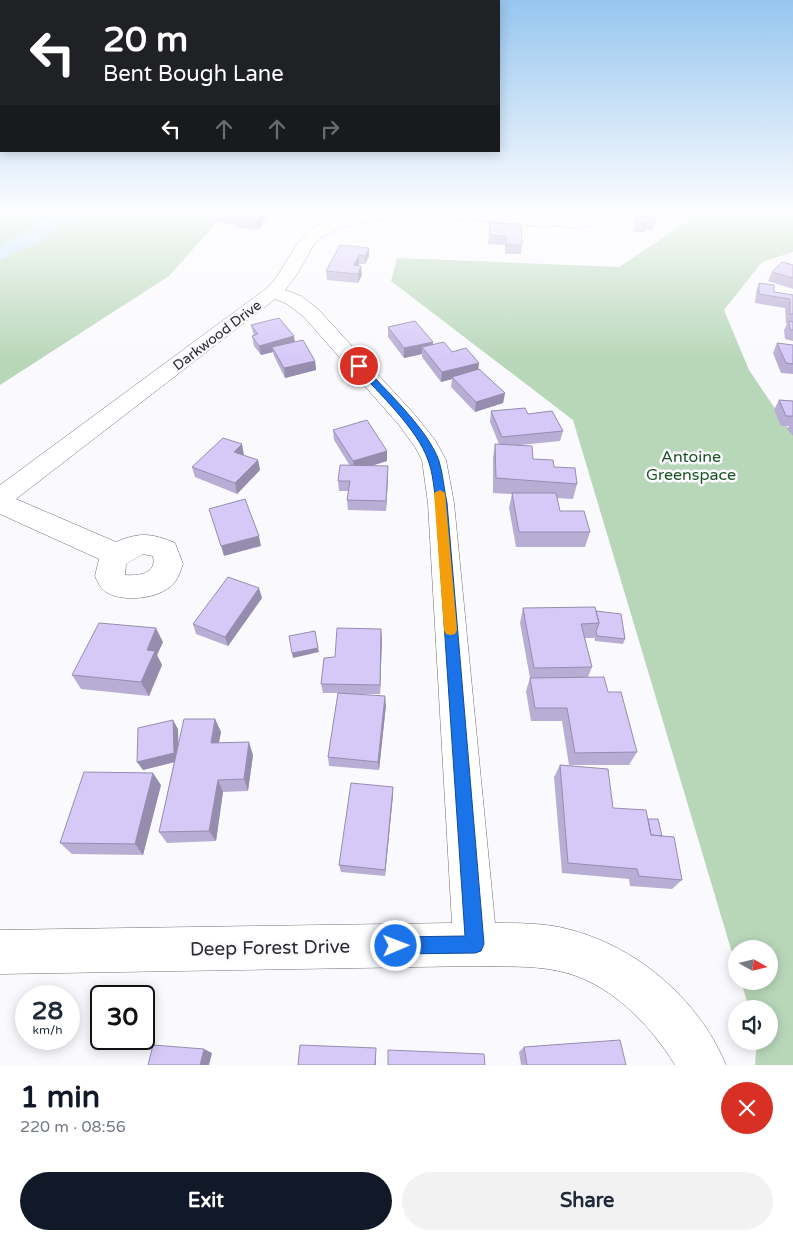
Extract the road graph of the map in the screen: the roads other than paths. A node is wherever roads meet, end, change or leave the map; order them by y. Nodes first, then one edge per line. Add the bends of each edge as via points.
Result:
1 (297, 261) edge
2 (274, 292) junction
3 (0, 498) edge
4 (0, 503) edge
5 (117, 555) dead end
6 (475, 944) junction
7 (0, 952) edge
8 (702, 1065) edge

1 - 2 street, Darkwood Drive
2 - 3 street, Darkwood Drive
2 - 6 street via 311,312 408,420 434,460 441,503
4 - 5 street
6 - 7 street, Deep Forest Drive
6 - 8 street, Deep Forest Drive via 541,946 578,953 609,968 645,994 675,1024

